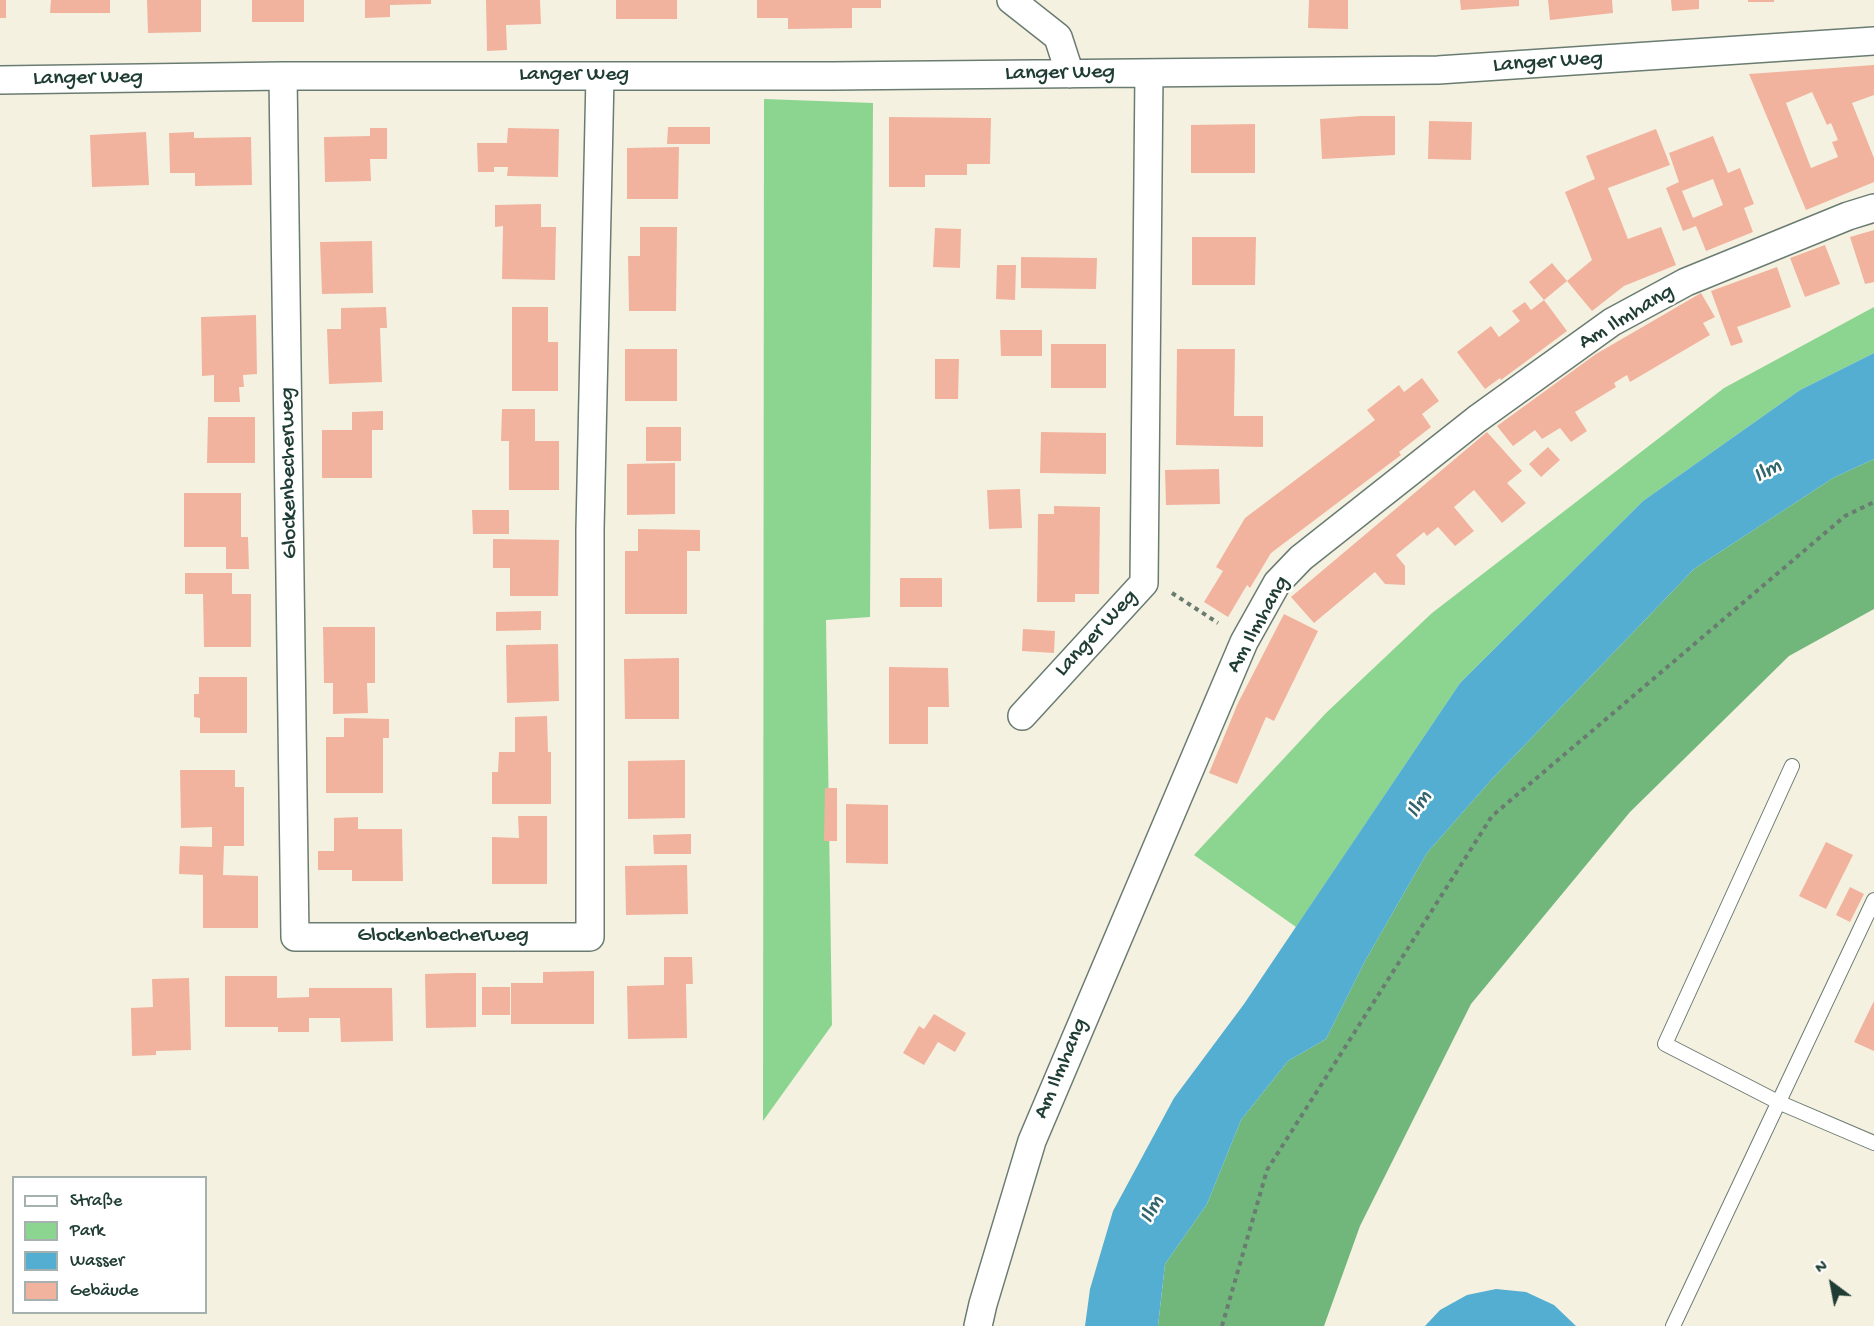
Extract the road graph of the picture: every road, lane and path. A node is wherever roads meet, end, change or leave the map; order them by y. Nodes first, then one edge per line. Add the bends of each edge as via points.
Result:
1 (1011, 0) edge
2 (1874, 41) edge
3 (1149, 73) junction
4 (1070, 74) junction
5 (284, 76) junction
6 (600, 76) junction
7 (0, 80) edge
8 (1874, 208) edge
9 (1874, 502) edge
10 (1165, 588) dead end
11 (1210, 617) dead end
12 (1022, 716) dead end
13 (1792, 766) dead end
14 (1874, 900) edge
15 (1778, 1102) junction
16 (1874, 1143) edge
17 (978, 1326) edge
18 (1222, 1326) edge
19 (1673, 1326) edge

1 - 4 street via 1058,37
2 - 3 street, Langer Weg via 1438,70
3 - 4 street, Langer Weg
3 - 12 street, Langer Weg via 1144,583
4 - 6 street, Langer Weg
5 - 6 street, Langer Weg
5 - 6 street, Glockenbecherweg via 295,937 591,937 590,529
5 - 7 street, Langer Weg
8 - 17 street, Am Ilmhang via 1686,282 1612,322 1477,418 1301,558 1277,583 1244,642 1032,1141
9 - 18 path via 1845,516 1492,816 1267,1170
10 - 11 path
13 - 15 lane via 1665,1044
14 - 15 lane
15 - 16 lane
15 - 19 lane

